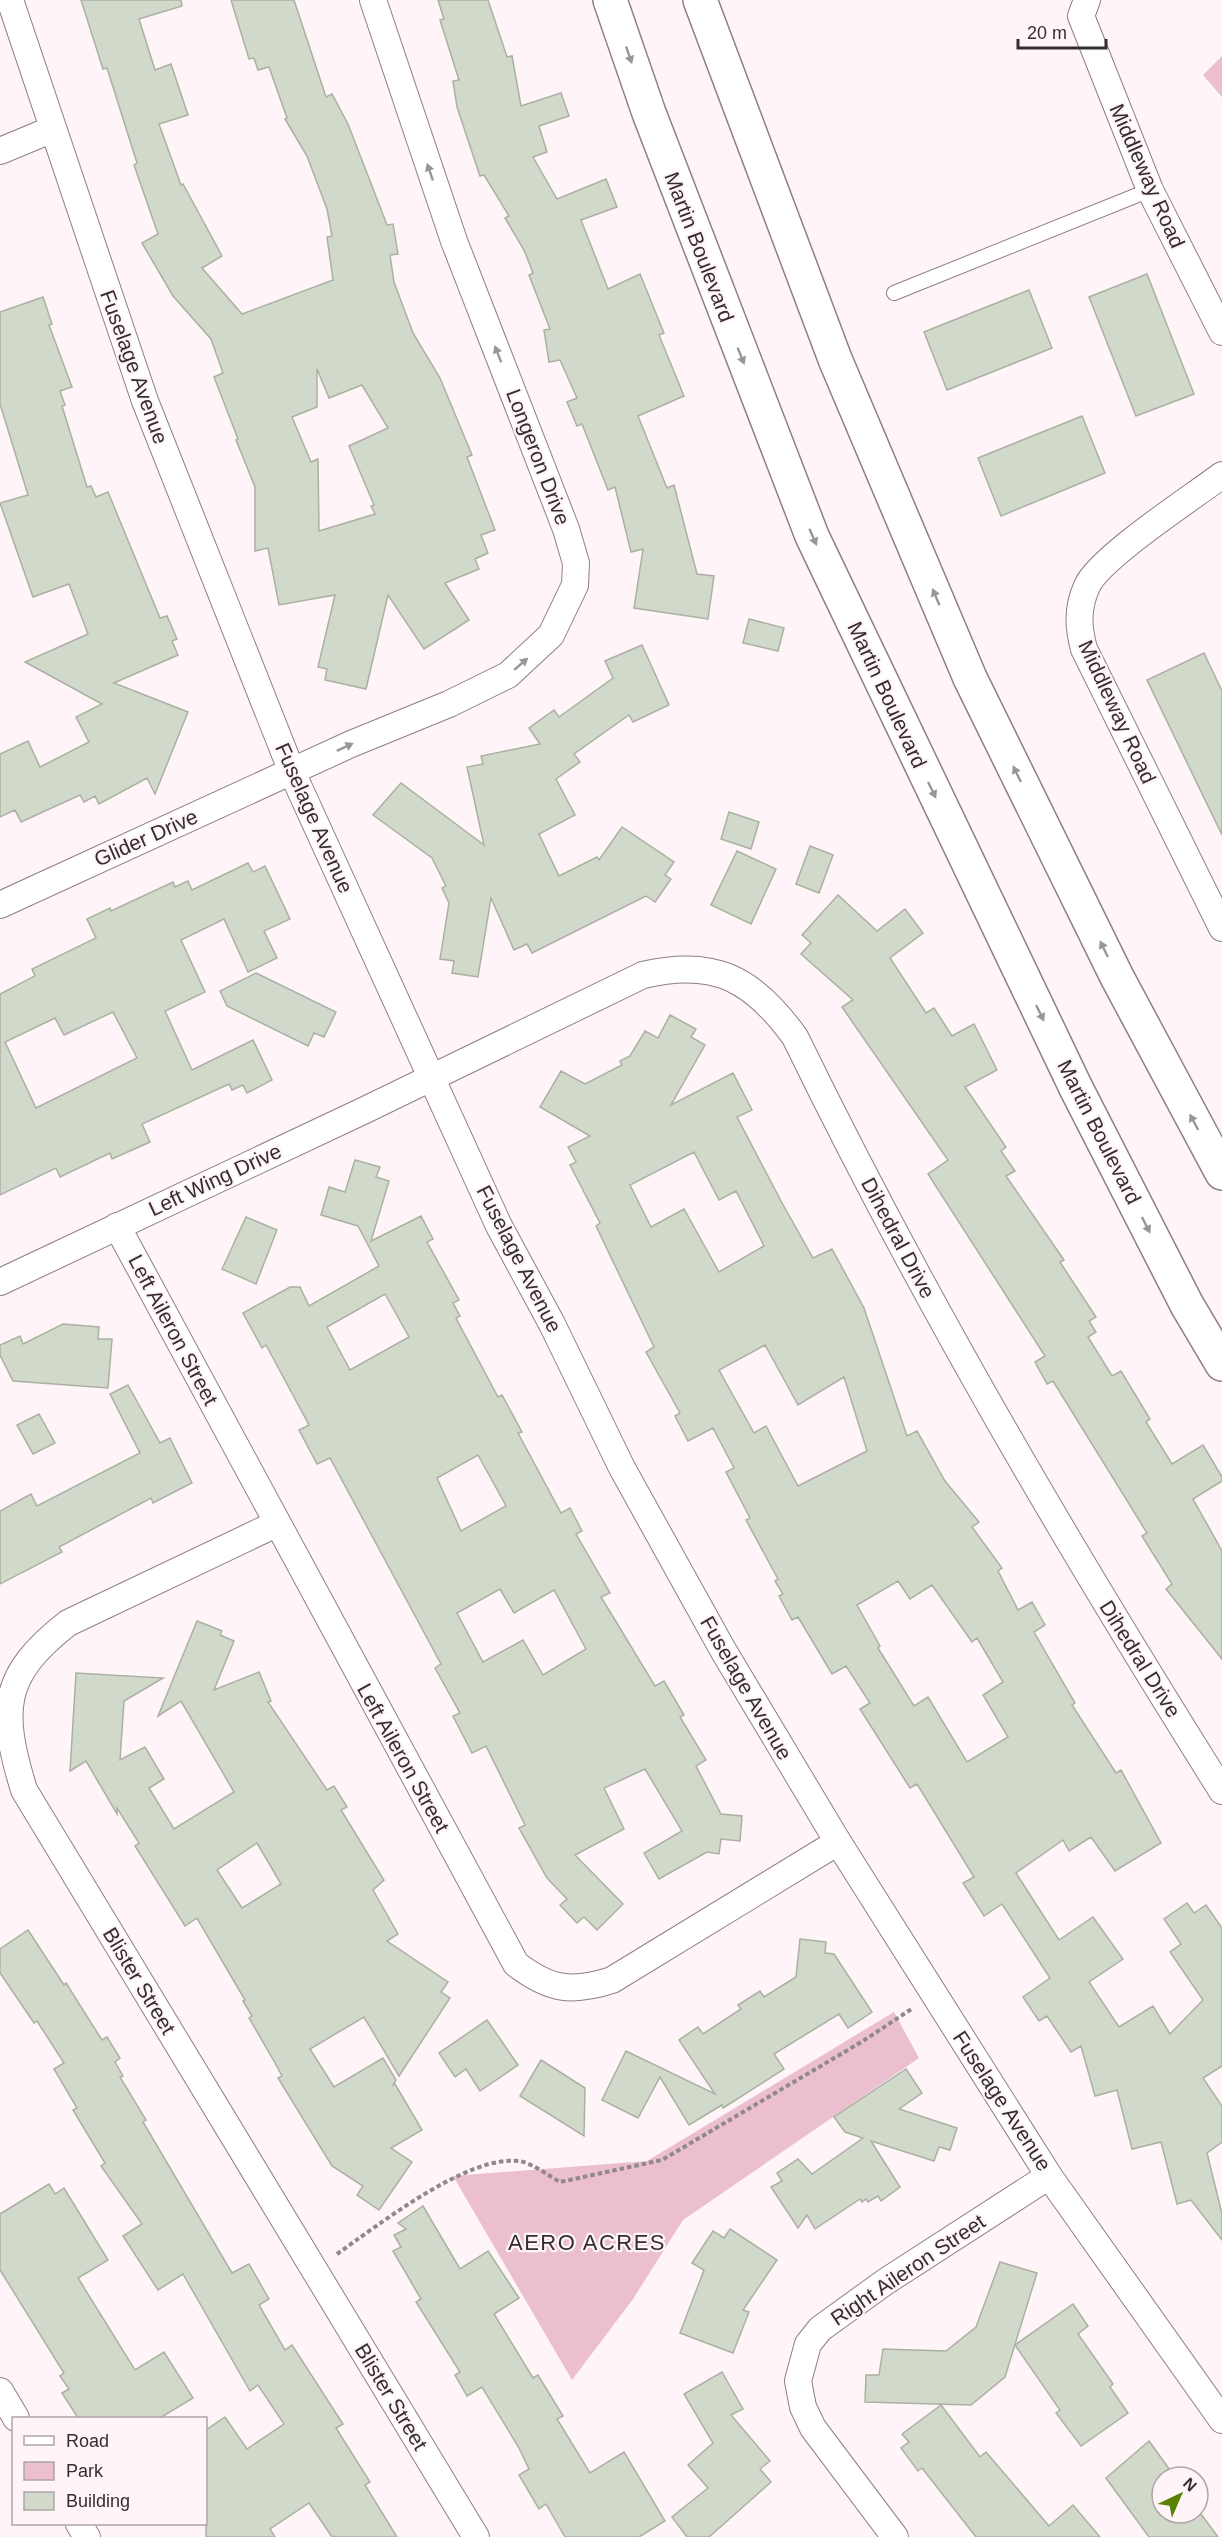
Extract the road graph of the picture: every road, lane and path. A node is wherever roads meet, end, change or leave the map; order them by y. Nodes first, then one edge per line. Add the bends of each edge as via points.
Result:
1 (10, 0) edge
2 (373, 0) edge
3 (610, 0) edge
4 (700, 0) edge
5 (1084, 8) edge
6 (53, 129) junction
7 (0, 151) edge
8 (1150, 190) junction
9 (894, 293) dead end
10 (1219, 321) edge
11 (1222, 475) edge
12 (292, 772) junction
13 (0, 905) edge
14 (1222, 928) edge
15 (430, 1077) junction
16 (1222, 1173) edge
17 (117, 1226) junction
18 (0, 1282) edge
19 (1222, 1364) edge
20 (276, 1524) junction
21 (1222, 1791) edge
22 (838, 1842) junction
23 (933, 1994) junction
24 (1049, 2176) junction
25 (313, 2269) junction
26 (0, 2391) edge
27 (15, 2417) edge
28 (1222, 2420) edge
29 (476, 2537) edge
30 (895, 2537) edge

1 - 6 street, Fuselage Avenue
12 -> 2 street, Longeron Drive via 508,675 551,635 575,585 576,563 566,528 454,241
3 -> 19 main road, Martin Boulevard via 657,136 812,536 1076,1088 1187,1305
16 -> 4 main road via 1117,977 970,678 835,359
5 - 8 street, Middleway Road
6 - 7 street
6 - 12 street, Fuselage Avenue via 144,401
8 - 9 lane
8 - 10 street, Middleway Road
11 - 14 street, Middleway Road via 1095,573 1080,605 1079,629 1084,649
12 - 13 street, Glider Drive
12 - 15 street, Fuselage Avenue
15 - 17 street, Left Wing Drive
15 - 21 street, Dihedral Drive via 643,975 666,969 708,970 732,977 754,990 795,1037 897,1240 1014,1452
15 - 22 street, Fuselage Avenue via 499,1226 622,1467 723,1650
17 - 18 street, Left Wing Drive
17 - 20 street, Left Aileron Street
20 - 22 street, Left Aileron Street via 516,1964 532,1977 567,1989 612,1980
20 - 25 street, Blister Street via 60,1629 22,1663 7,1691 3,1721 9,1753 24,1790
22 - 23 street, Fuselage Avenue
23 - 24 street, Fuselage Avenue
23 - 25 path via 863,2041 662,2160 560,2182 522,2161 497,2161 445,2182
24 - 28 street, Fuselage Avenue
24 - 30 street, Right Aileron Street via 850,2307 820,2329 808,2344 798,2381 810,2421
25 - 29 street, Blister Street
26 - 27 street

